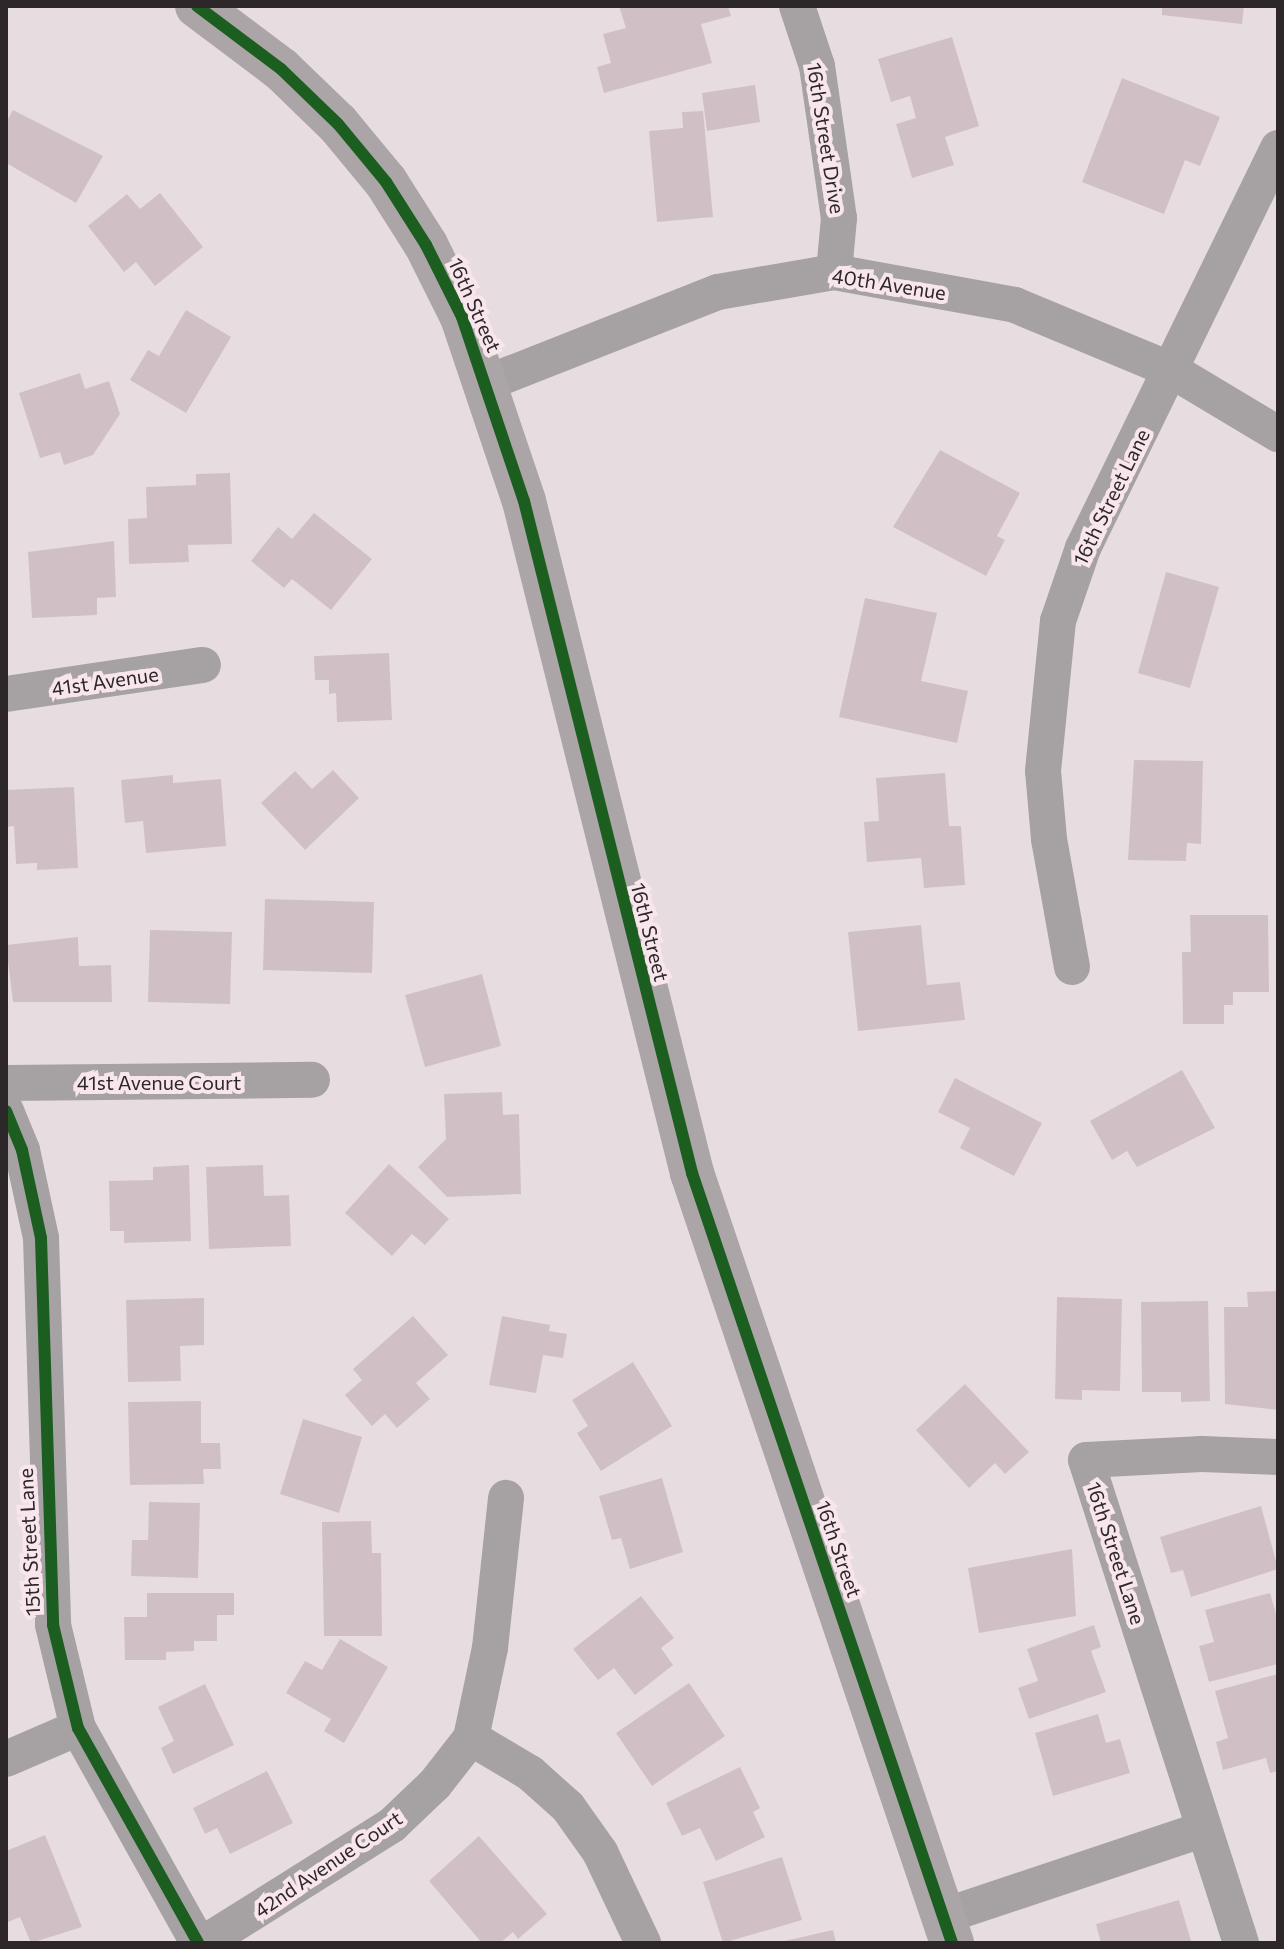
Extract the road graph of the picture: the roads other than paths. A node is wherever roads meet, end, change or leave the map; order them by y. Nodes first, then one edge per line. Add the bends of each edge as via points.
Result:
1 (197, 6) edge
2 (797, 6) edge
3 (1278, 148) edge
4 (834, 272) junction
5 (1171, 370) junction
6 (487, 383) junction
7 (1278, 434) edge
8 (203, 665) dead end
9 (6, 694) edge
10 (1072, 967) dead end
11 (312, 1080) dead end
12 (6, 1083) edge
13 (6, 1111) edge
14 (1278, 1457) edge
15 (506, 1498) dead end
16 (78, 1728) junction
17 (471, 1738) junction
18 (6, 1759) edge
19 (1204, 1829) junction
20 (948, 1930) edge
21 (201, 1943) edge
22 (643, 1943) edge
23 (1241, 1943) edge

1 - 6 main road, 16th Street via 281,69 338,124 386,182 426,245
2 - 4 street, 16th Street Drive via 817,66 839,218
3 - 5 street, 16th Street Lane
4 - 5 street, 40th Avenue via 1015,305
4 - 6 street, 40th Avenue via 718,292
5 - 7 street, 40th Avenue
5 - 10 street, 16th Street Lane via 1083,548 1058,621 1043,771 1049,839
6 - 20 main road, 16th Street via 524,501 692,1173
8 - 9 street, 41st Avenue
11 - 12 street, 41st Avenue Court
13 - 16 street, 15th Street Lane via 22,1150 41,1238 53,1625
14 - 19 street, 16th Street Lane via 1202,1454 1086,1460
15 - 17 street, 42nd Avenue Court via 490,1648
16 - 18 street
16 - 21 street, 15th Street Lane
17 - 21 street, 42nd Avenue Court via 435,1784 392,1825
17 - 22 street via 530,1773 568,1807 600,1852
19 - 20 street
19 - 23 street, 16th Street Lane

